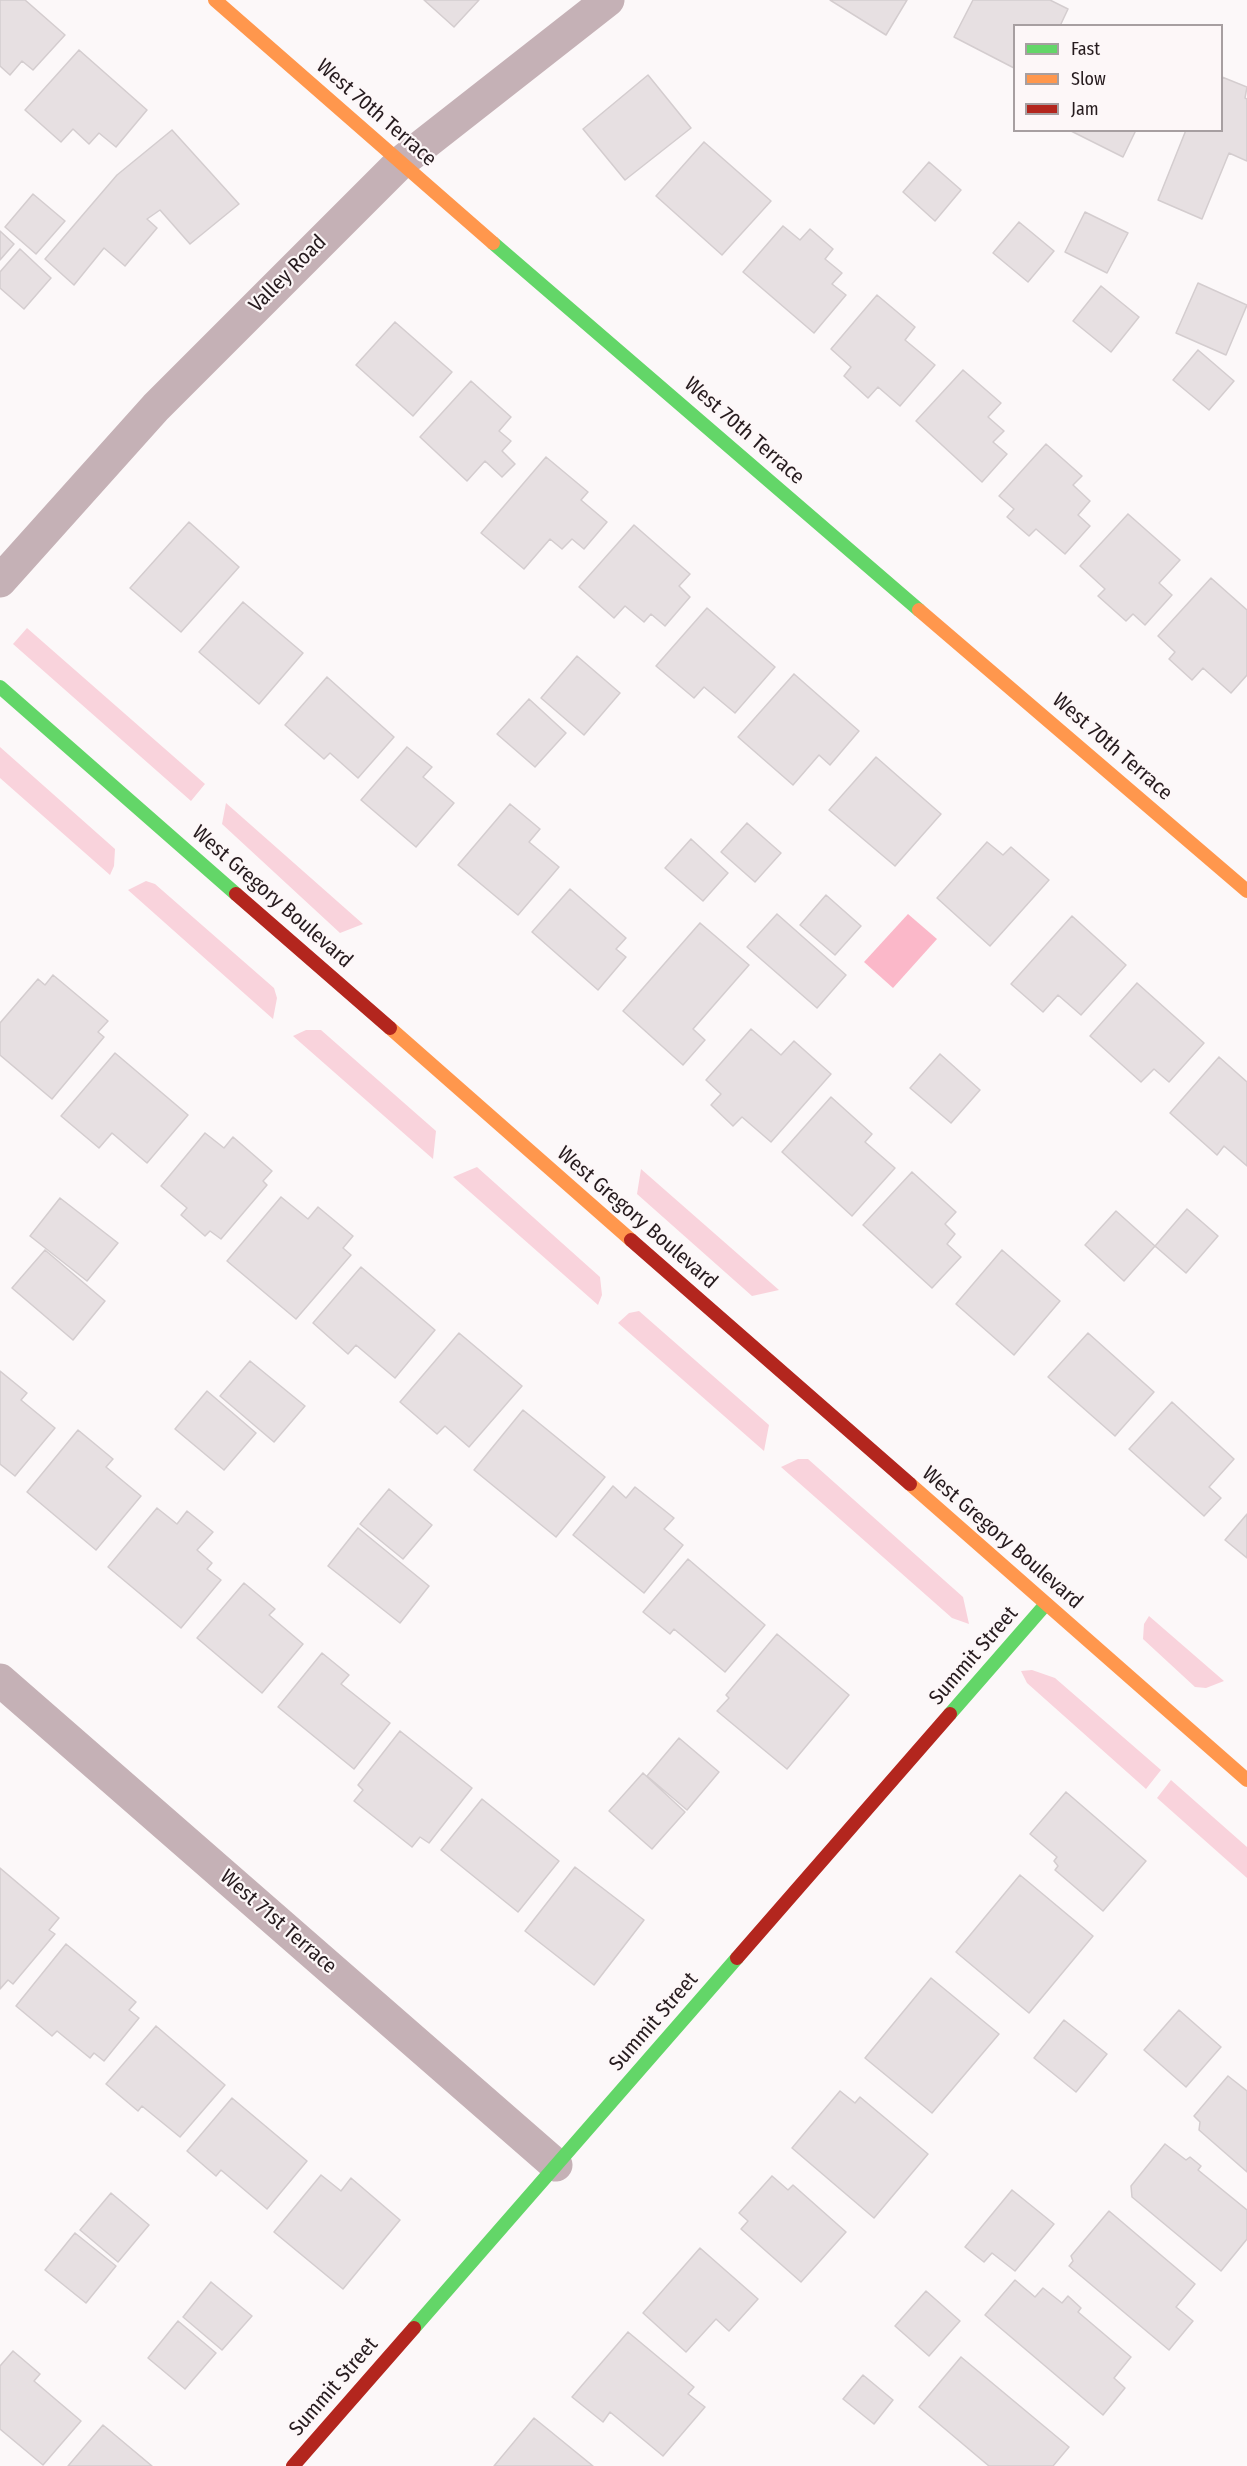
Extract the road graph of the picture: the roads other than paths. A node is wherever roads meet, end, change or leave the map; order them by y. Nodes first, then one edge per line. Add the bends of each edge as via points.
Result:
1 (215, 0) edge
2 (608, 0) edge
3 (400, 163) junction
4 (0, 581) edge
5 (0, 687) edge
6 (1247, 891) edge
7 (1046, 1604) junction
8 (0, 1680) edge
9 (1247, 1780) edge
10 (556, 2165) junction
11 (293, 2466) edge

1 - 3 street, West 70th Terrace
2 - 3 street, Valley Road
3 - 4 street, Valley Road via 156,407
3 - 6 street, West 70th Terrace
5 - 7 street, West Gregory Boulevard
7 - 9 street, West Gregory Boulevard
7 - 10 street, Summit Street
8 - 10 street, West 71st Terrace
10 - 11 street, Summit Street

